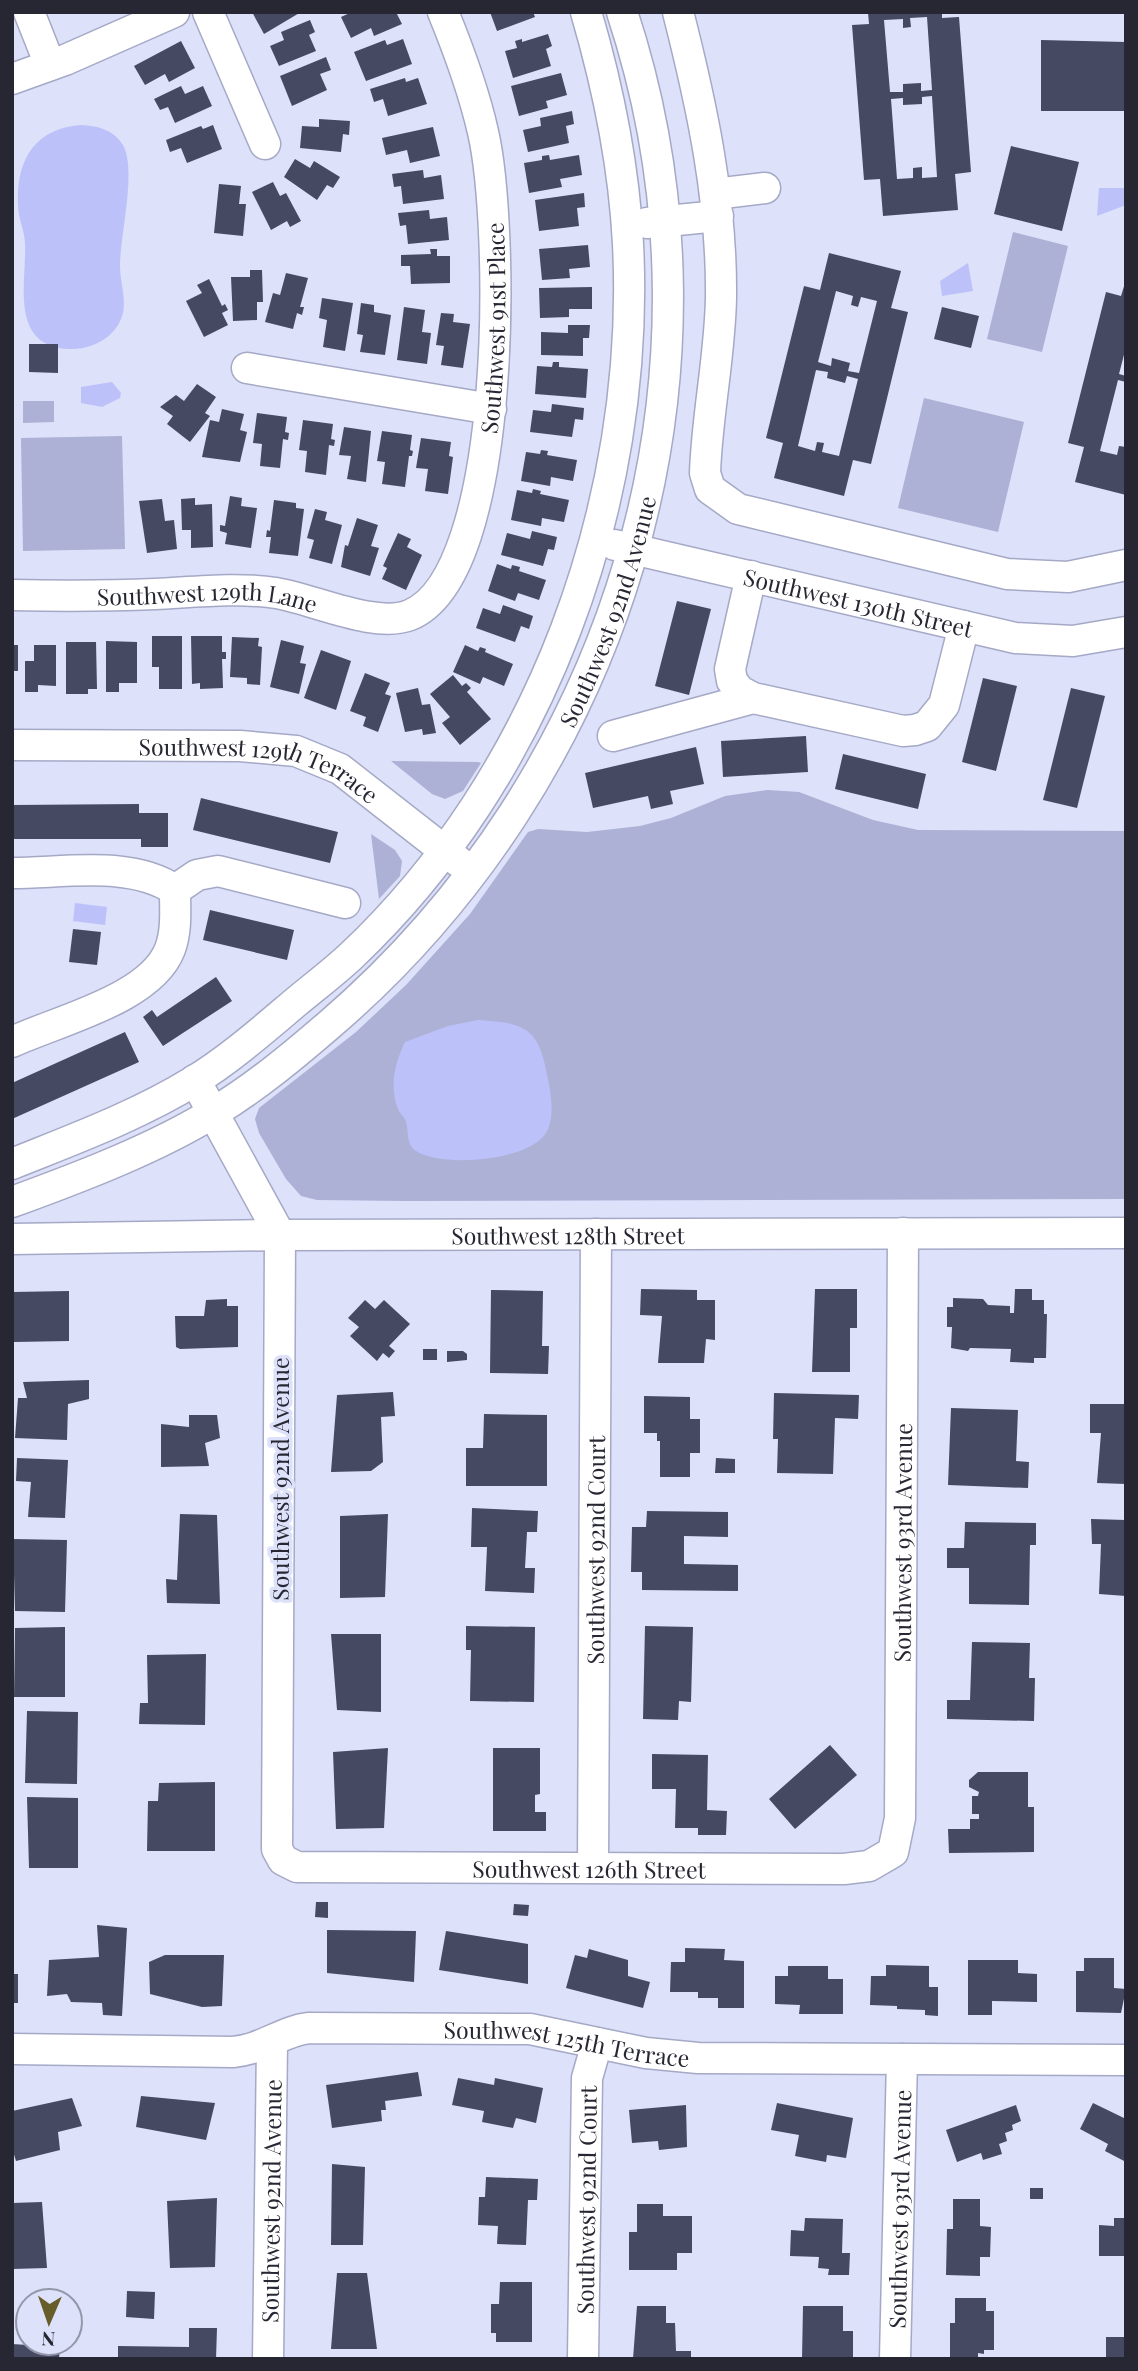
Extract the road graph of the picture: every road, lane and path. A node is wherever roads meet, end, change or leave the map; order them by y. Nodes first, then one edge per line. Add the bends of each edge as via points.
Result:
1 (29, 12) edge
2 (174, 12) edge
3 (208, 12) edge
4 (443, 12) edge
5 (586, 12) edge
6 (622, 12) edge
7 (678, 12) edge
8 (50, 65) junction
9 (15, 69) edge
10 (265, 144) dead end
11 (662, 186) junction
12 (765, 188) dead end
13 (623, 191) junction
14 (715, 197) junction
15 (665, 221) junction
16 (626, 225) junction
17 (247, 368) dead end
18 (491, 409) junction
19 (594, 541) junction
20 (633, 548) junction
21 (1126, 565) edge
22 (751, 576) junction
23 (12, 595) edge
24 (400, 618) joint
25 (964, 626) junction
26 (1125, 634) edge
27 (753, 698) junction
28 (613, 736) dead end
29 (12, 745) edge
30 (445, 850) junction
31 (12, 873) edge
32 (474, 875) junction
33 (175, 890) junction
34 (345, 903) dead end
35 (12, 1042) edge
36 (195, 1080) junction
37 (213, 1113) junction
38 (12, 1164) edge
39 (12, 1202) edge
40 (903, 1233) junction
41 (1126, 1233) edge
42 (596, 1234) junction
43 (280, 1235) junction
44 (12, 1239) edge
45 (892, 1852) joint
46 (283, 1860) joint
47 (593, 1867) junction
48 (272, 2043) junction
49 (597, 2043) junction
50 (12, 2049) edge
51 (902, 2059) junction
52 (1126, 2060) edge
53 (268, 2359) edge
54 (583, 2359) edge
55 (895, 2359) edge

1 - 8 street
2 - 8 street
3 - 10 street
4 - 18 street, Southwest 91st Place via 481,123 490,177 496,343
5 - 13 street, Southwest 92nd Avenue via 607,94
6 - 11 street, Southwest 92nd Avenue via 636,53
7 - 14 street via 704,116
8 - 9 street
11 - 13 street
11 - 14 street
11 - 15 street, Southwest 92nd Avenue
12 - 14 street
13 - 16 street, Southwest 92nd Avenue
14 - 15 street
14 - 21 street via 721,297 705,473 716,495 738,509 1007,574 1068,577
15 - 16 street
15 - 20 street, Southwest 92nd Avenue via 664,366 655,457
16 - 19 street, Southwest 92nd Avenue via 620,424
17 - 18 street
18 - 24 street, Southwest 91st Place via 474,502 451,572 435,597
19 - 20 street, Southwest 130th Street
19 - 30 street, Southwest 92nd Avenue via 548,676 505,757
20 - 22 street, Southwest 130th Street
20 - 32 street, Southwest 92nd Avenue via 611,622 580,698 537,780
22 - 25 street, Southwest 130th Street
22 - 27 street via 730,669 740,691
23 - 24 street, Southwest 129th Lane via 266,592 372,617
25 - 26 street, Southwest 130th Street via 1043,641
25 - 27 street via 944,705 927,726 903,731
27 - 28 street
29 - 30 street, Southwest 129th Terrace via 240,746 296,751 340,769
30 - 32 street, Southwest 129th Terrace
30 - 36 street, Southwest 92nd Avenue via 351,956
31 - 33 street via 125,872 154,878
32 - 37 street, Southwest 92nd Avenue via 372,988 285,1063
33 - 34 street via 197,875 223,871
33 - 35 street via 172,941 162,965 148,980 135,990
36 - 37 street, Southwest 92nd Avenue
36 - 38 street via 104,1128
37 - 39 street via 83,1175
37 - 43 street, Southwest 92nd Avenue
40 - 41 street, Southwest 128th Street
40 - 42 street, Southwest 128th Street
40 - 45 street, Southwest 93rd Avenue via 900,1818
42 - 43 street, Southwest 128th Street
42 - 47 street, Southwest 92nd Court
43 - 44 street, Southwest 128th Street
43 - 46 street, Southwest 92nd Avenue via 277,1849
45 - 47 street, Southwest 126th Street via 869,1866 844,1869
46 - 47 street, Southwest 126th Street via 302,1868
48 - 49 street, Southwest 125th Terrace via 309,2028 530,2029
48 - 50 street, Southwest 125th Terrace via 233,2052
48 - 53 street, Southwest 92nd Avenue
49 - 51 street, Southwest 125th Terrace via 698,2058
49 - 54 street, Southwest 92nd Court via 587,2078
51 - 52 street, Southwest 125th Terrace
51 - 55 street, Southwest 93rd Avenue

